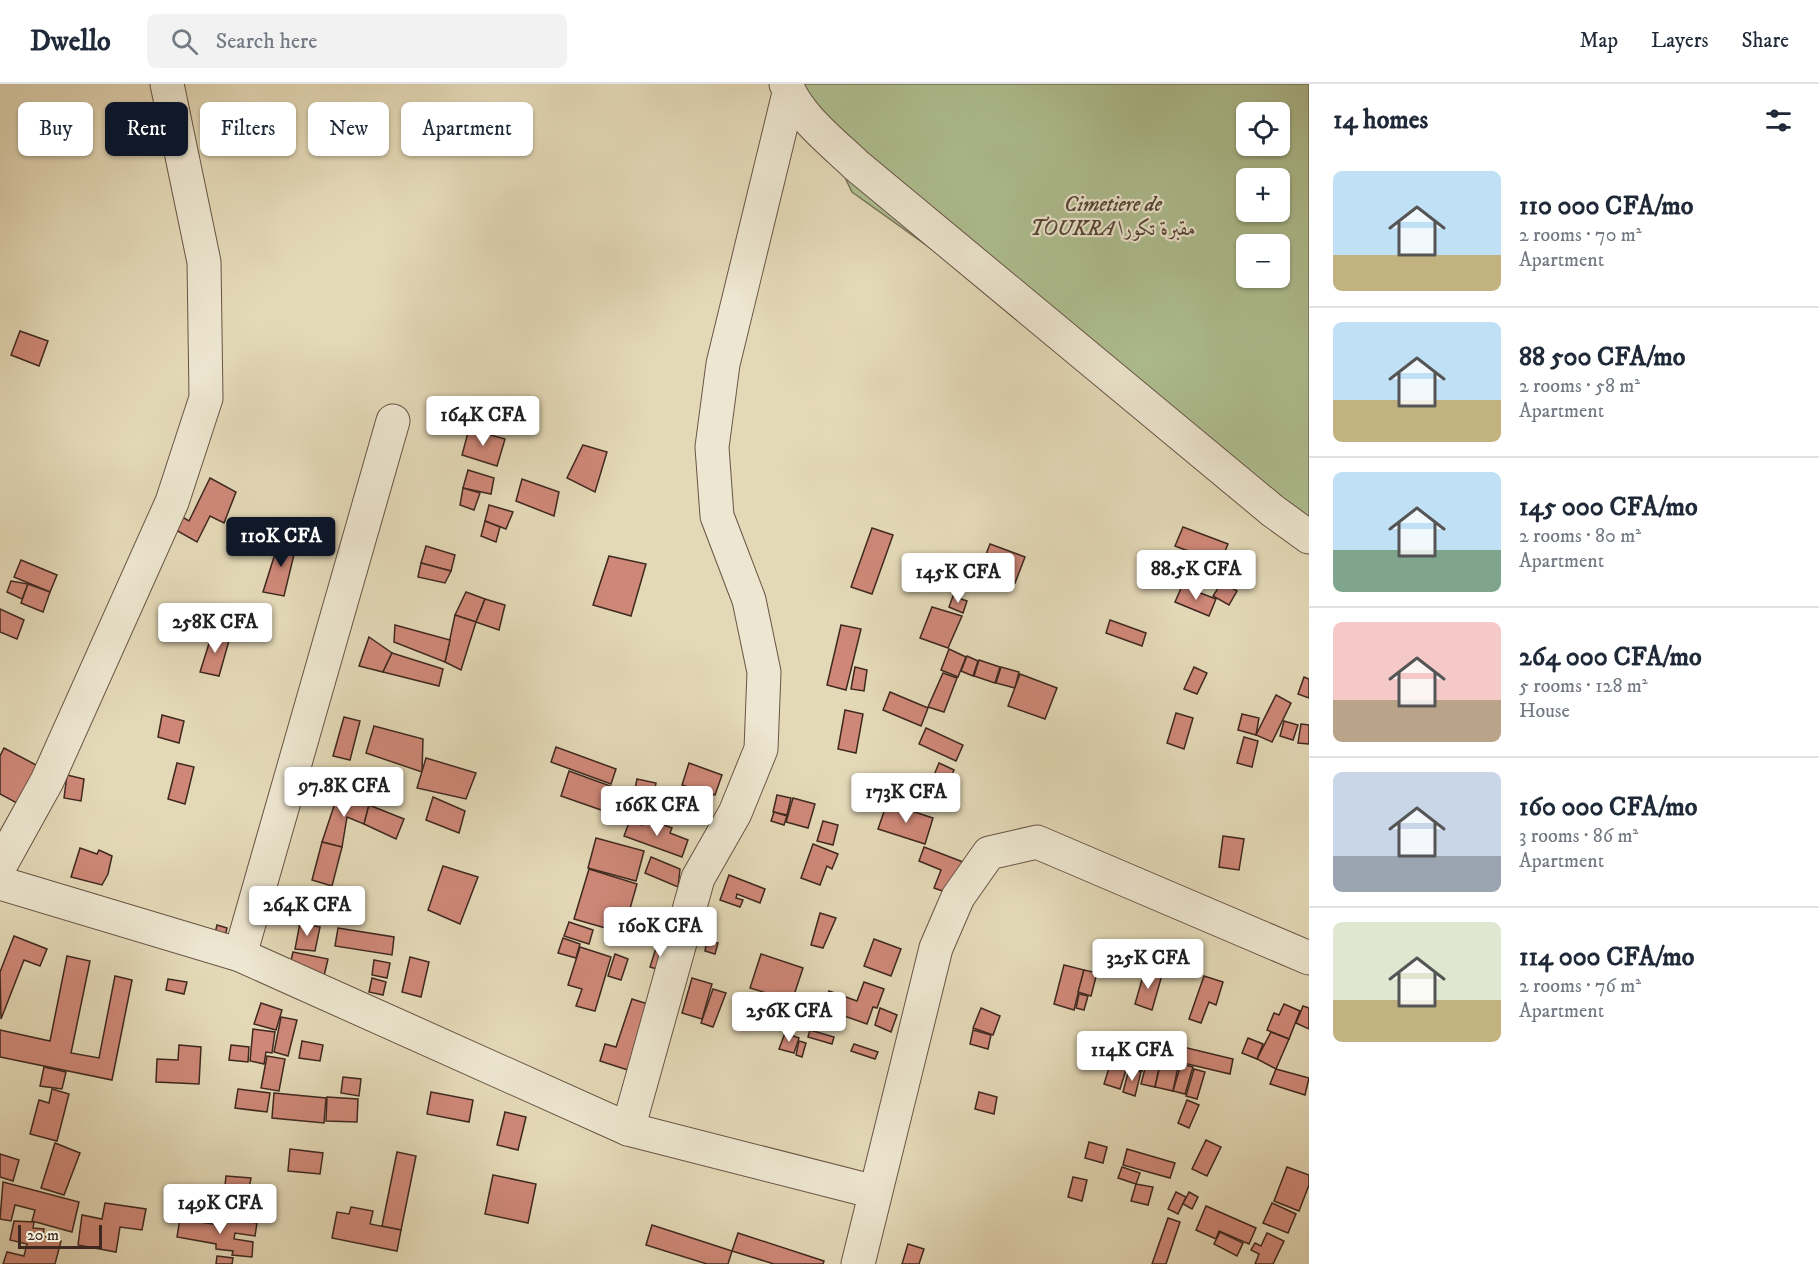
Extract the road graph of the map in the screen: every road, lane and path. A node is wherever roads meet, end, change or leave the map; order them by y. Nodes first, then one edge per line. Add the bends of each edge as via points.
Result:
1 (167, 84) edge
2 (788, 88) edge
3 (393, 421) dead end
4 (1309, 537) edge
5 (0, 866) edge
6 (0, 883) edge
7 (240, 955) junction
8 (1309, 958) edge
9 (628, 1129) junction
10 (875, 1192) junction
11 (858, 1264) edge

1 - 5 street via 204,261 206,398 172,502 47,781
2 - 4 street via 821,132 856,165
2 - 9 street via 723,364 712,447 717,516 749,600 764,672 761,749 735,813 699,878
3 - 7 street
6 - 7 street
7 - 9 street
8 - 10 street via 1037,842 989,853 958,897 936,948
9 - 10 street
10 - 11 street

